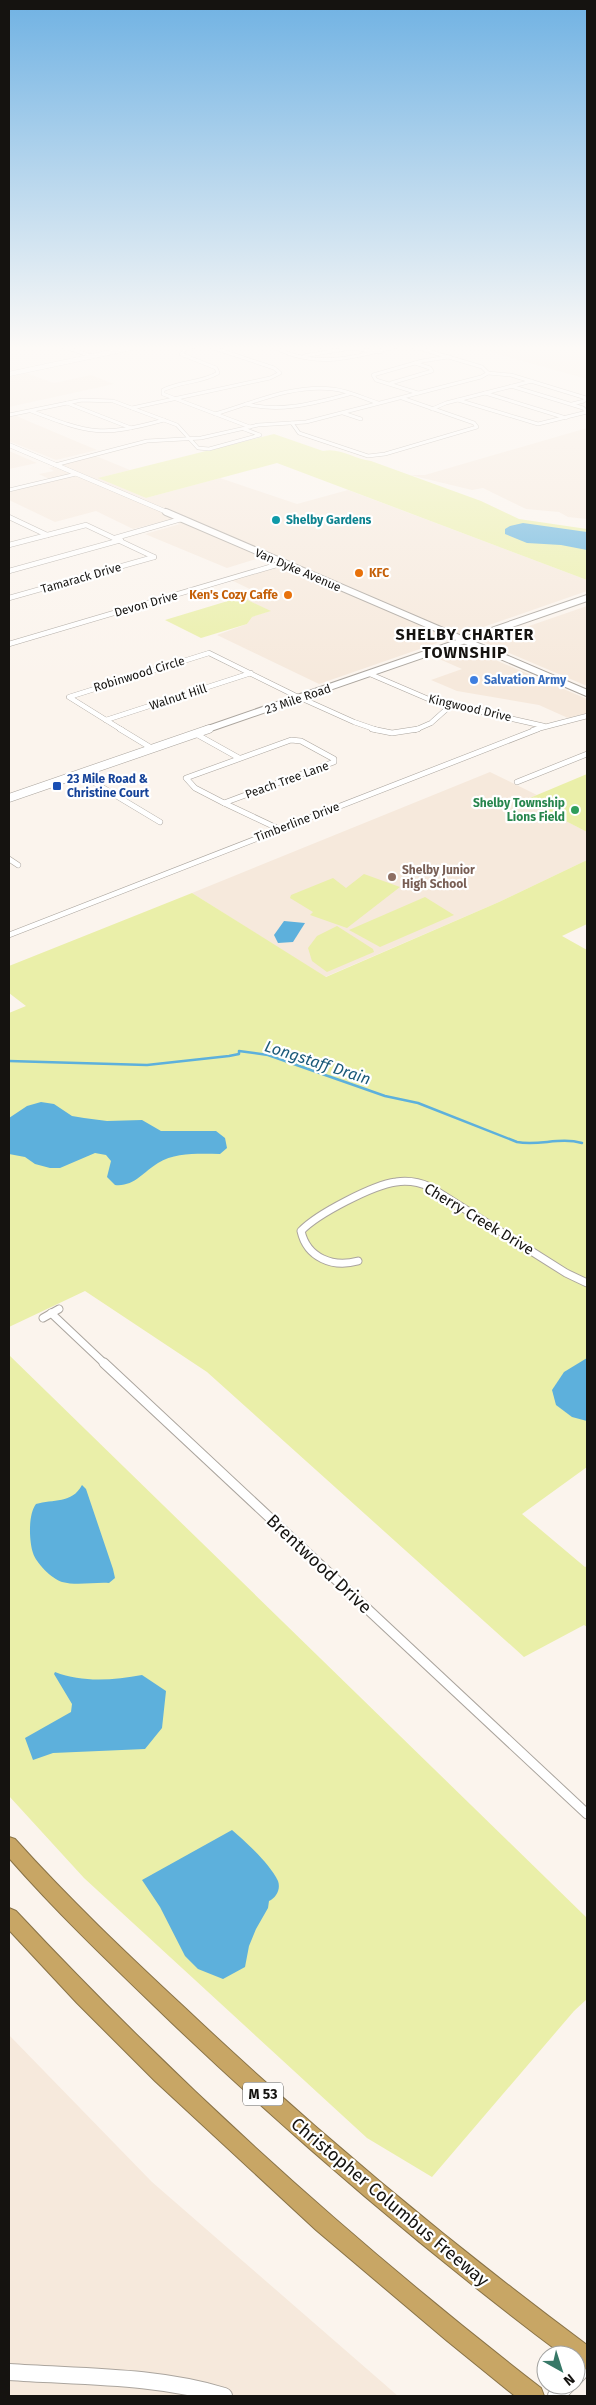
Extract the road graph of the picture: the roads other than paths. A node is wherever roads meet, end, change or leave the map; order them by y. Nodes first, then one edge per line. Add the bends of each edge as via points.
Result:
1 (35, 456) edge
2 (88, 456) edge
3 (53, 464) junction
4 (76, 474) junction
5 (9, 490) edge
6 (9, 517) edge
7 (181, 519) junction
8 (47, 535) junction
9 (115, 538) junction
10 (121, 540) junction
11 (9, 545) edge
12 (283, 563) junction
13 (9, 571) edge
14 (9, 598) edge
15 (587, 598) edge
16 (464, 642) junction
17 (9, 644) edge
18 (251, 673) junction
19 (370, 674) junction
20 (587, 693) edge
21 (301, 697) junction
22 (450, 706) junction
23 (587, 716) edge
24 (106, 720) junction
25 (544, 726) junction
26 (196, 734) junction
27 (153, 749) junction
28 (587, 754) edge
29 (239, 758) junction
30 (80, 774) junction
31 (517, 782) dead end
32 (9, 798) edge
33 (224, 803) junction
34 (160, 822) dead end
35 (279, 829) junction
36 (9, 859) edge
37 (18, 866) dead end
38 (9, 934) edge
39 (358, 1261) dead end
40 (587, 1283) edge
41 (43, 1318) dead end
42 (587, 1814) edge
43 (9, 1845) edge
44 (9, 1917) edge
45 (587, 2359) edge
46 (9, 2372) edge
47 (224, 2396) edge
48 (534, 2396) edge

1 - 3 main road, Van Dyke Avenue
2 - 3 street
3 - 4 main road, Van Dyke Avenue
4 - 5 street
4 - 7 main road, Van Dyke Avenue
6 - 8 street
7 - 9 street
7 - 12 main road, Van Dyke Avenue
8 - 9 street via 86,525
8 - 11 street
9 - 10 street
10 - 13 street
10 - 14 street, Tamarack Drive via 154,557
12 - 16 main road, Van Dyke Avenue
12 - 17 street, Devon Drive
15 - 16 main road, 23 Mile Road
16 - 19 main road, 23 Mile Road
16 - 20 main road, Van Dyke Avenue
18 - 21 street
18 - 24 street, Walnut Hill
18 - 24 street, Robinwood Circle via 209,653 69,696
19 - 21 main road, 23 Mile Road
19 - 22 street, Kingwood Drive via 420,697
21 - 22 street via 370,729 392,734 426,725
21 - 26 main road, 23 Mile Road
22 - 25 street, Kingwood Drive
23 - 25 street, Timberline Drive
24 - 27 street
25 - 35 street, Timberline Drive
26 - 27 main road, 23 Mile Road
26 - 29 street
27 - 30 main road, 23 Mile Road
28 - 31 street
29 - 33 street via 186,778 191,785
29 - 33 street, Peach Tree Lane via 296,740 335,761
30 - 32 main road, 23 Mile Road
30 - 34 street
33 - 35 street
35 - 38 street, Timberline Drive
36 - 37 street
39 - 40 street, Cherry Creek Drive via 340,1265 327,1262 304,1245 301,1231 311,1222 372,1189 414,1181 430,1187
41 - 42 street, Brentwood Drive via 55,1311
43 - 45 highway, Christopher Columbus Freeway / M 53 via 64,1904 216,2052 404,2216
44 - 48 highway via 52,1965 162,2073 270,2173 489,2362
46 - 47 main road via 166,2382

